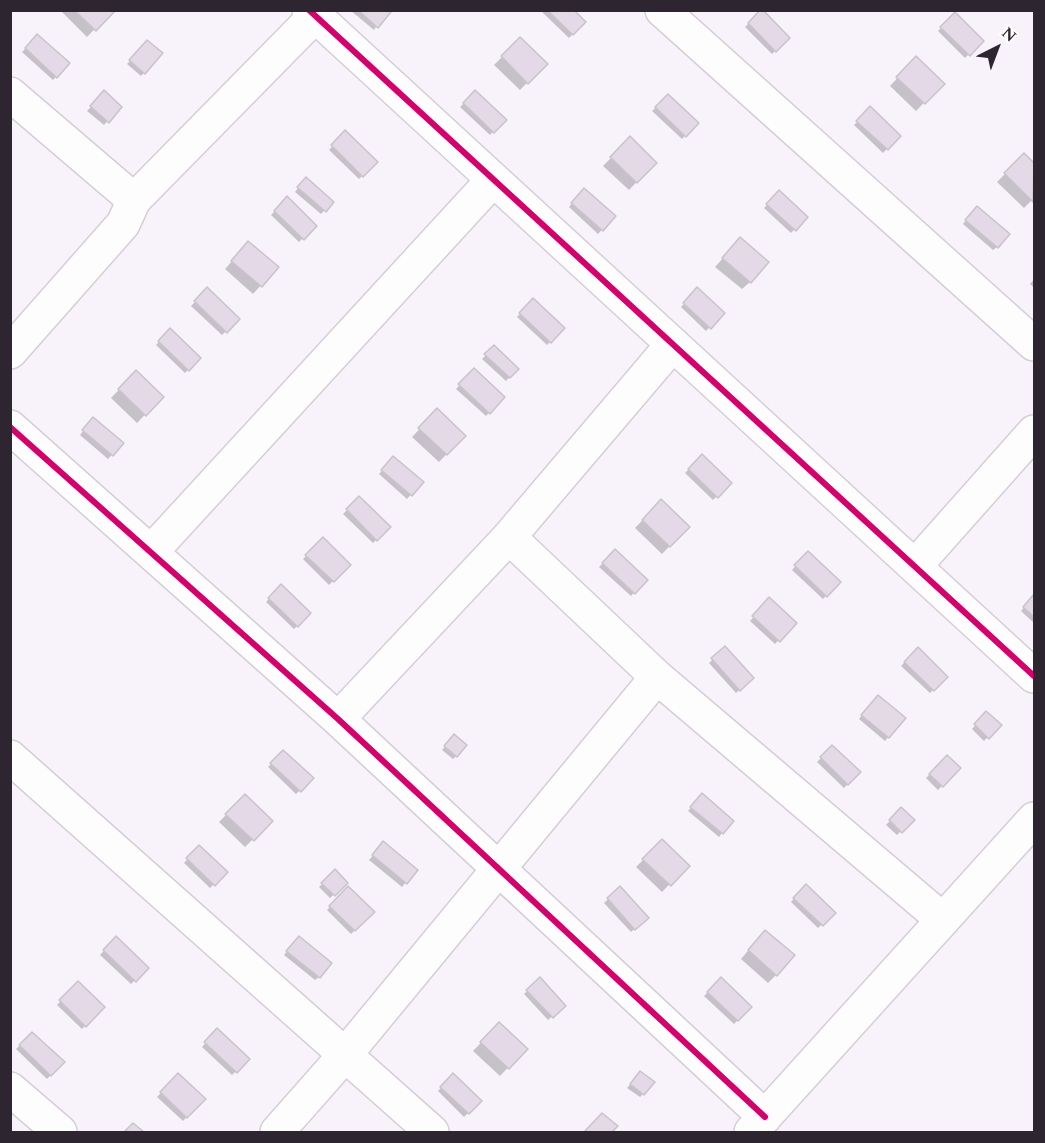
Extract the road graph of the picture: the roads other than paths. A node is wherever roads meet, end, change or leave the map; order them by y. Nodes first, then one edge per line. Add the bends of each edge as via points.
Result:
1 (662, 10) edge
2 (312, 13) edge
3 (10, 94) edge
4 (494, 180) junction
5 (134, 200) junction
6 (673, 344) junction
7 (1035, 344) edge
8 (10, 352) edge
9 (10, 427) edge
10 (1035, 432) edge
11 (509, 537) junction
12 (151, 552) junction
13 (915, 566) junction
14 (1035, 676) edge
15 (657, 677) junction
16 (338, 719) junction
17 (10, 757) edge
18 (1035, 819) edge
19 (499, 868) junction
20 (943, 920) junction
21 (344, 1056) junction
22 (10, 1089) edge
23 (758, 1125) edge
24 (60, 1132) edge
25 (277, 1132) edge
26 (432, 1132) edge

1 - 7 street
2 - 4 street
2 - 5 street
3 - 5 street
4 - 6 street
4 - 12 street
5 - 8 street via 123,224
6 - 11 street
6 - 13 street
9 - 12 street
10 - 13 street
11 - 15 street
11 - 16 street
12 - 16 street
13 - 14 street
15 - 19 street
15 - 20 street
16 - 19 street
17 - 21 street
18 - 20 street
19 - 21 street
19 - 23 street
20 - 23 street
21 - 25 street
21 - 26 street
22 - 24 street

